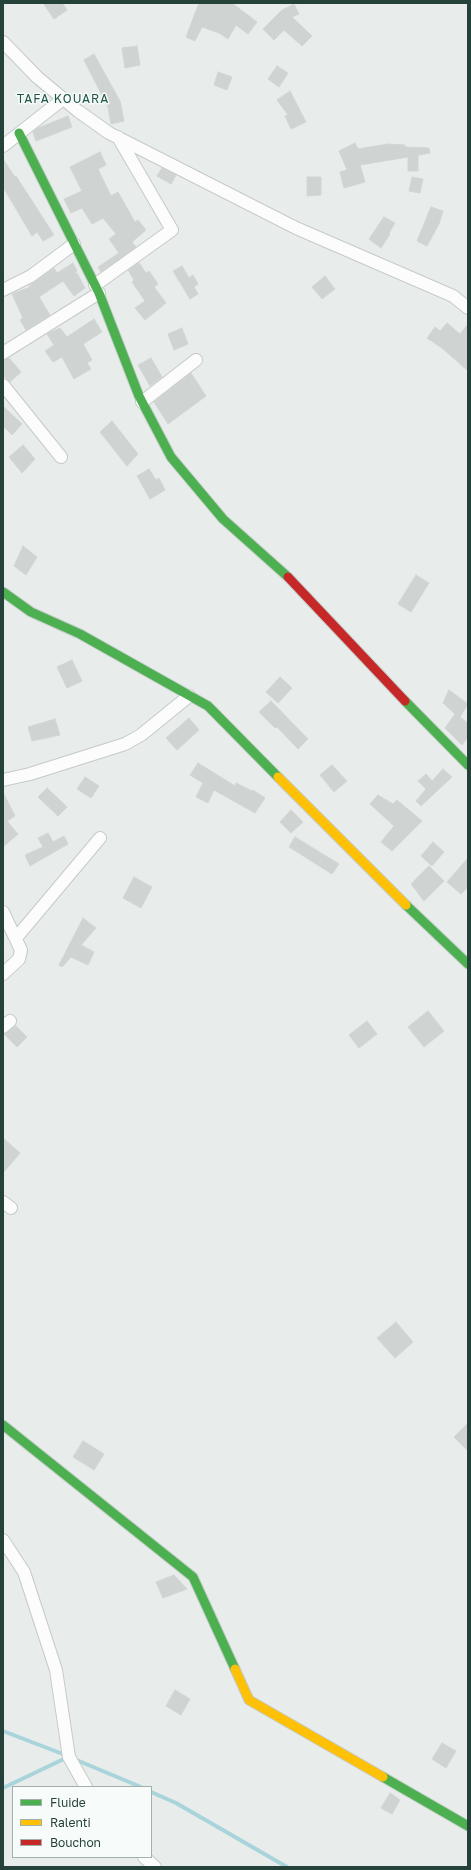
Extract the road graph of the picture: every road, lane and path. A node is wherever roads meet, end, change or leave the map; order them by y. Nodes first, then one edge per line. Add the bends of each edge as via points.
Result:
1 (3, 42) edge
2 (63, 99) junction
3 (18, 133) junction
4 (118, 137) junction
5 (3, 146) edge
6 (74, 244) junction
7 (97, 289) junction
8 (3, 290) edge
9 (468, 308) edge
10 (3, 353) edge
11 (196, 360) dead end
12 (3, 386) edge
13 (142, 402) junction
14 (61, 457) dead end
15 (3, 592) edge
16 (189, 696) junction
17 (468, 765) edge
18 (3, 780) edge
19 (100, 838) dead end
20 (3, 912) edge
21 (16, 938) junction
22 (468, 964) edge
23 (3, 974) edge
24 (3, 1425) edge
25 (3, 1540) edge
26 (85, 1786) edge
27 (468, 1826) edge
28 (145, 1858) edge
29 (155, 1867) edge

1 - 2 street via 27,68
2 - 3 street
2 - 4 street via 94,123
3 - 5 street
3 - 6 street
4 - 7 street via 172,230
4 - 9 street via 296,228 453,296
6 - 7 street
6 - 8 street via 31,276
7 - 10 street
7 - 13 street
11 - 13 street
12 - 14 street
13 - 17 street via 171,457 223,519 279,567 382,678
15 - 16 street via 36,615 80,634
16 - 18 street via 125,744
16 - 22 street via 214,711 391,891
19 - 21 street
20 - 21 street
21 - 23 street via 21,954
24 - 27 street via 193,1577 249,1700
25 - 26 street via 24,1572 56,1670 69,1757
28 - 29 street

